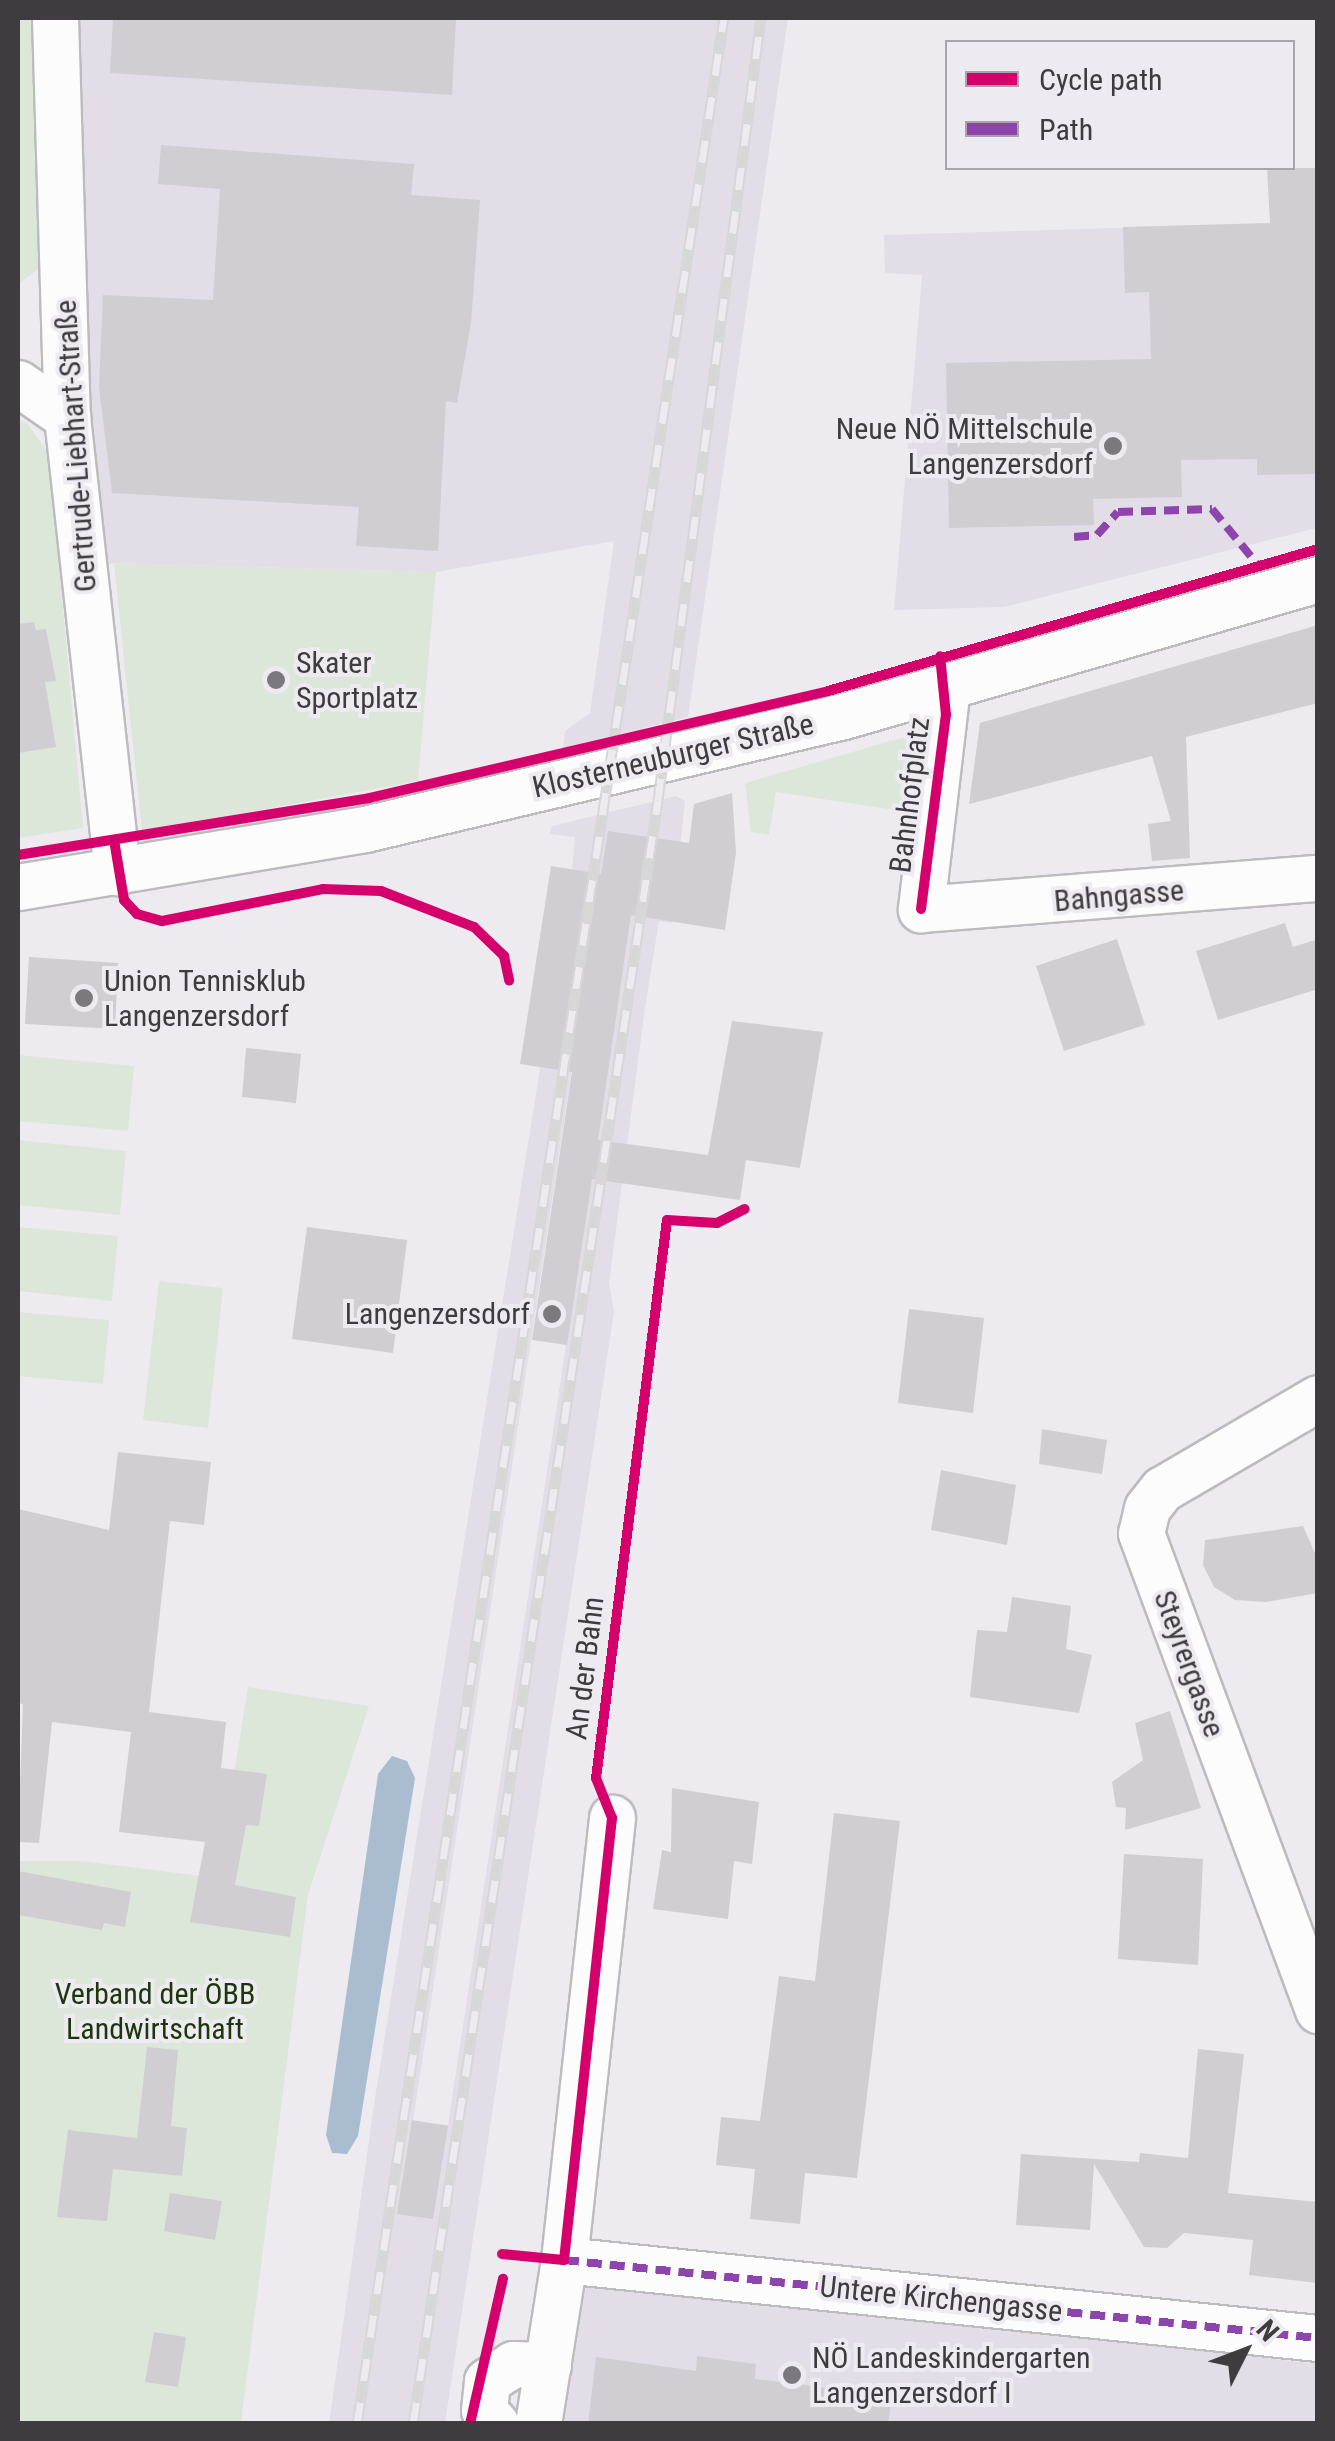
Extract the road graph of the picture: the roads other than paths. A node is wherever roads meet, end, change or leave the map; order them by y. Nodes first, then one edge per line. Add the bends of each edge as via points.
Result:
1 (55, 18) edge
2 (18, 383) edge
3 (67, 417) junction
4 (1318, 580) edge
5 (947, 687) junction
6 (117, 872) junction
7 (1318, 878) edge
8 (18, 887) edge
9 (921, 909) joint
10 (1318, 1398) edge
11 (612, 1818) dead end
12 (1318, 2010) edge
13 (564, 2260) junction
14 (1318, 2338) edge
15 (548, 2365) junction
16 (496, 2424) edge
17 (538, 2424) edge

1 - 3 street, Gertrude-Liebhart-Straße
2 - 3 street
3 - 6 street, Gertrude-Liebhart-Straße
4 - 5 street, Klosterneuburger Straße
5 - 6 street, Klosterneuburger Straße via 366,829
5 - 9 street, Bahnhofplatz
6 - 8 street, Klosterneuburger Straße
7 - 9 street, Bahngasse
10 - 12 street, Steyrergasse via 1162,1489 1146,1508 1140,1533
11 - 13 street
13 - 14 street, Untere Kirchengasse
13 - 15 street
15 - 16 street via 513,2364 488,2382 484,2410
15 - 17 street

